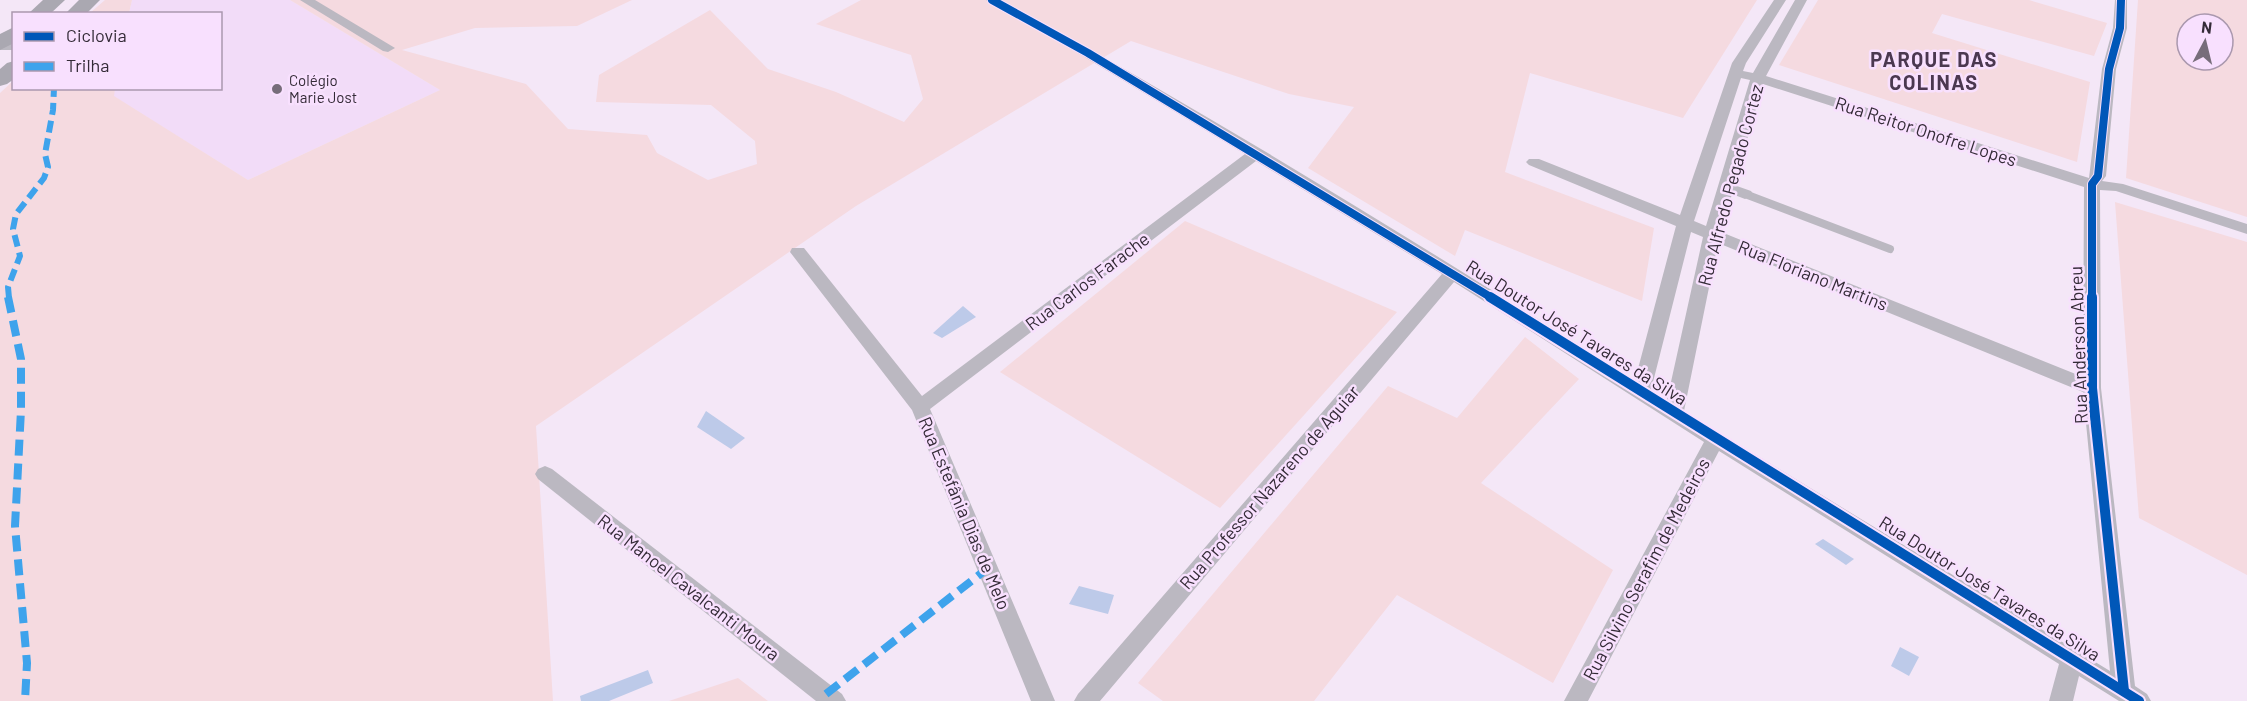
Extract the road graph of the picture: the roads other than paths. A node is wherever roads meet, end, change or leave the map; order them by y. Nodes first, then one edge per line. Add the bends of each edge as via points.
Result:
1 (55, 0) edge
2 (90, 0) edge
3 (306, 0) edge
4 (992, 0) edge
5 (1780, 0) edge
6 (1801, 0) edge
7 (2121, 0) edge
8 (40, 12) edge
9 (76, 12) edge
10 (12, 35) edge
11 (0, 45) edge
12 (388, 48) dead end
13 (1737, 68) junction
14 (12, 69) edge
15 (1760, 73) junction
16 (0, 80) edge
17 (1254, 155) junction
18 (1534, 162) dead end
19 (2095, 180) junction
20 (1726, 187) junction
21 (1745, 194) joint
22 (1685, 223) junction
23 (2247, 229) edge
24 (1712, 234) junction
25 (1890, 249) dead end
26 (798, 252) dead end
27 (1452, 273) junction
28 (2092, 388) junction
29 (1641, 393) junction
30 (920, 407) junction
31 (1674, 414) junction
32 (1716, 438) junction
33 (545, 474) dead end
34 (2072, 658) junction
35 (2131, 696) edge
36 (834, 701) edge
37 (1043, 701) edge
38 (1086, 701) edge
39 (1576, 701) edge
40 (2061, 701) edge

1 - 8 main road
2 - 9 main road
3 - 12 street
4 - 17 street, Rua Doutor José Tavares da Silva via 1088,53
5 - 13 street, Rua Alfredo Pegado Cortez
6 - 15 street, Rua Alfredo Pegado Cortez
7 - 19 street, Rua Anderson Abreu via 2120,28 2109,69
10 - 11 main road
13 - 15 street, Rua Reitor Onofre Lopes
13 - 22 street, Rua Alfredo Pegado Cortez
14 - 16 main road
15 - 19 street, Rua Reitor Onofre Lopes
15 - 20 street, Rua Alfredo Pegado Cortez
17 - 27 street, Rua Doutor José Tavares da Silva
17 - 30 street, Rua Carlos Farache
18 - 22 street, Rua Floriano Martins
19 - 23 street, Rua Reitor Onofre Lopes
19 - 28 street, Rua Anderson Abreu
20 - 21 street
20 - 24 street, Rua Alfredo Pegado Cortez
21 - 25 lane
22 - 24 street, Rua Floriano Martins
22 - 29 street, Rua Alfredo Pegado Cortez
24 - 28 street, Rua Floriano Martins
24 - 31 street, Rua Alfredo Pegado Cortez
26 - 30 street, Rua Estefânia Dias de Melo
27 - 29 street, Rua Doutor José Tavares da Silva
27 - 38 street, Rua Professor Nazareno de Aguiar
28 - 35 street, Rua Anderson Abreu
29 - 31 street, Rua Doutor José Tavares da Silva
30 - 37 street, Rua Estefânia Dias de Melo
31 - 32 street, Rua Doutor José Tavares da Silva
32 - 34 street, Rua Doutor José Tavares da Silva
32 - 39 street, Rua Silvino Serafim de Medeiros
33 - 36 street, Rua Manoel Cavalcanti Moura
34 - 35 street, Rua Doutor José Tavares da Silva
34 - 40 street

